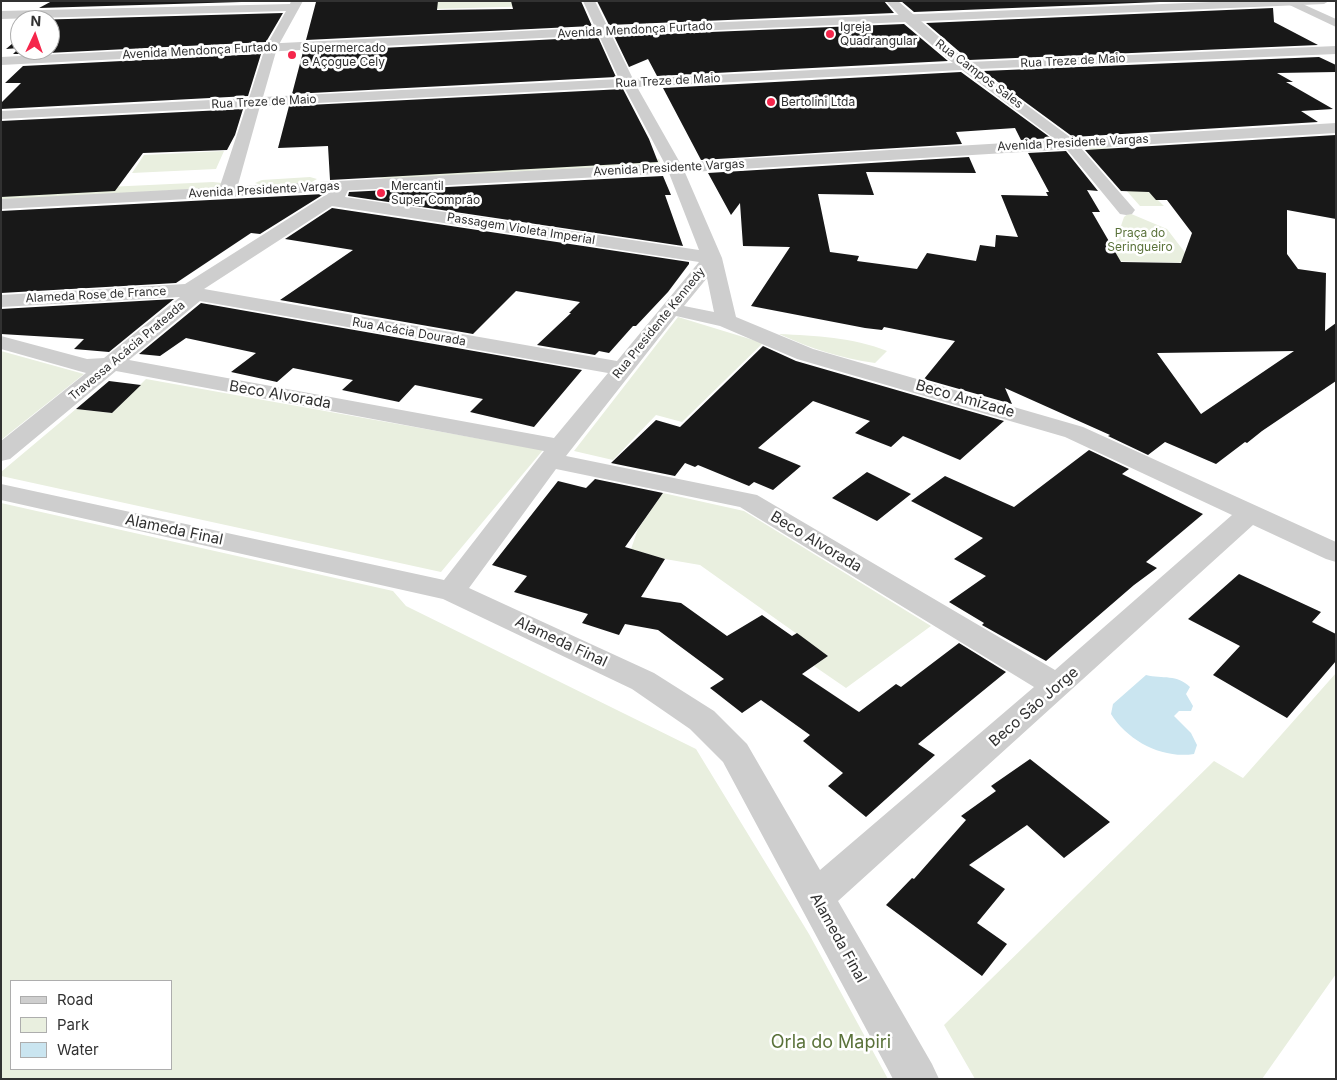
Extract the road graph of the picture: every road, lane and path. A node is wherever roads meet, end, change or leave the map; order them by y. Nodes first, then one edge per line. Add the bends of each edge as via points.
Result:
1 (589, 1) edge
2 (891, 1) edge
3 (1324, 1) edge
4 (1272, 2) edge
5 (1288, 2) edge
6 (295, 4) edge
7 (1, 15) edge
8 (908, 18) junction
9 (1334, 24) edge
10 (602, 32) junction
11 (271, 48) junction
12 (1336, 50) edge
13 (1, 61) edge
14 (964, 66) junction
15 (628, 83) junction
16 (254, 102) junction
17 (1, 114) edge
18 (1336, 116) edge
19 (1336, 128) edge
20 (1056, 131) junction
21 (1069, 143) junction
22 (672, 161) junction
23 (229, 185) junction
24 (1, 190) edge
25 (335, 193) junction
26 (1, 204) edge
27 (1126, 210) dead end
28 (712, 258) junction
29 (193, 292) junction
30 (1, 301) edge
31 (670, 309) junction
32 (726, 321) junction
33 (1, 342) edge
34 (112, 364) junction
35 (622, 369) junction
36 (555, 453) junction
37 (1, 454) edge
38 (1, 492) edge
39 (1250, 513) junction
40 (1336, 553) edge
41 (451, 591) junction
42 (1057, 686) junction
43 (815, 898) junction
44 (917, 1079) edge

1 - 10 street, Rua Presidente Kennedy
2 - 8 street, Rua Campos Sales
3 - 5 street, Avenida Mendonça Furtado
4 - 5 street, Avenida Mendonça Furtado
4 - 8 street, Avenida Mendonça Furtado
5 - 9 street
6 - 7 street
6 - 11 street
8 - 10 street, Avenida Mendonça Furtado
8 - 14 street, Rua Campos Sales
10 - 11 street, Avenida Mendonça Furtado
10 - 15 street, Rua Presidente Kennedy
11 - 13 street, Avenida Mendonça Furtado
11 - 16 street
12 - 14 street, Rua Treze de Maio
14 - 15 street, Rua Treze de Maio
14 - 20 street, Rua Campos Sales
15 - 16 street, Rua Treze de Maio
15 - 22 street, Rua Presidente Kennedy
16 - 17 street, Rua Treze de Maio
16 - 23 street
18 - 20 street, Avenida Presidente Vargas
19 - 21 street, Avenida Presidente Vargas
20 - 21 street, Rua Campos Sales
20 - 22 street, Avenida Presidente Vargas
21 - 22 street, Avenida Presidente Vargas
21 - 27 street, Rua Campos Sales
22 - 23 street, Avenida Presidente Vargas
22 - 25 street, Avenida Presidente Vargas
22 - 28 street, Rua Presidente Kennedy
23 - 24 street, Avenida Presidente Vargas
23 - 25 street, Avenida Presidente Vargas
23 - 26 street, Avenida Presidente Vargas
25 - 28 street, Passagem Violeta Imperial
25 - 29 street, Travessa Acácia Prateada
28 - 31 street, Rua Presidente Kennedy
28 - 32 street
29 - 30 street, Alameda Rose de France
29 - 34 street, Travessa Acácia Prateada
29 - 35 street, Rua Acácia Dourada
31 - 32 street, Beco Amizade
31 - 35 street, Rua Presidente Kennedy
32 - 39 street, Beco Amizade via 805,354 1074,432
33 - 34 street, Beco Alvorada via 86,366
34 - 36 street, Beco Alvorada
34 - 37 street, Travessa Acácia Prateada
35 - 36 street, Rua Presidente Kennedy
36 - 41 street, Rua Presidente Kennedy
36 - 42 street, Beco Alvorada via 748,501
38 - 41 street, Alameda Final
39 - 40 street, Beco Amizade
39 - 42 street, Beco São Jorge
41 - 43 street, Alameda Final via 643,681 702,720 735,753
42 - 43 street, Beco São Jorge
43 - 44 street, Alameda Final

